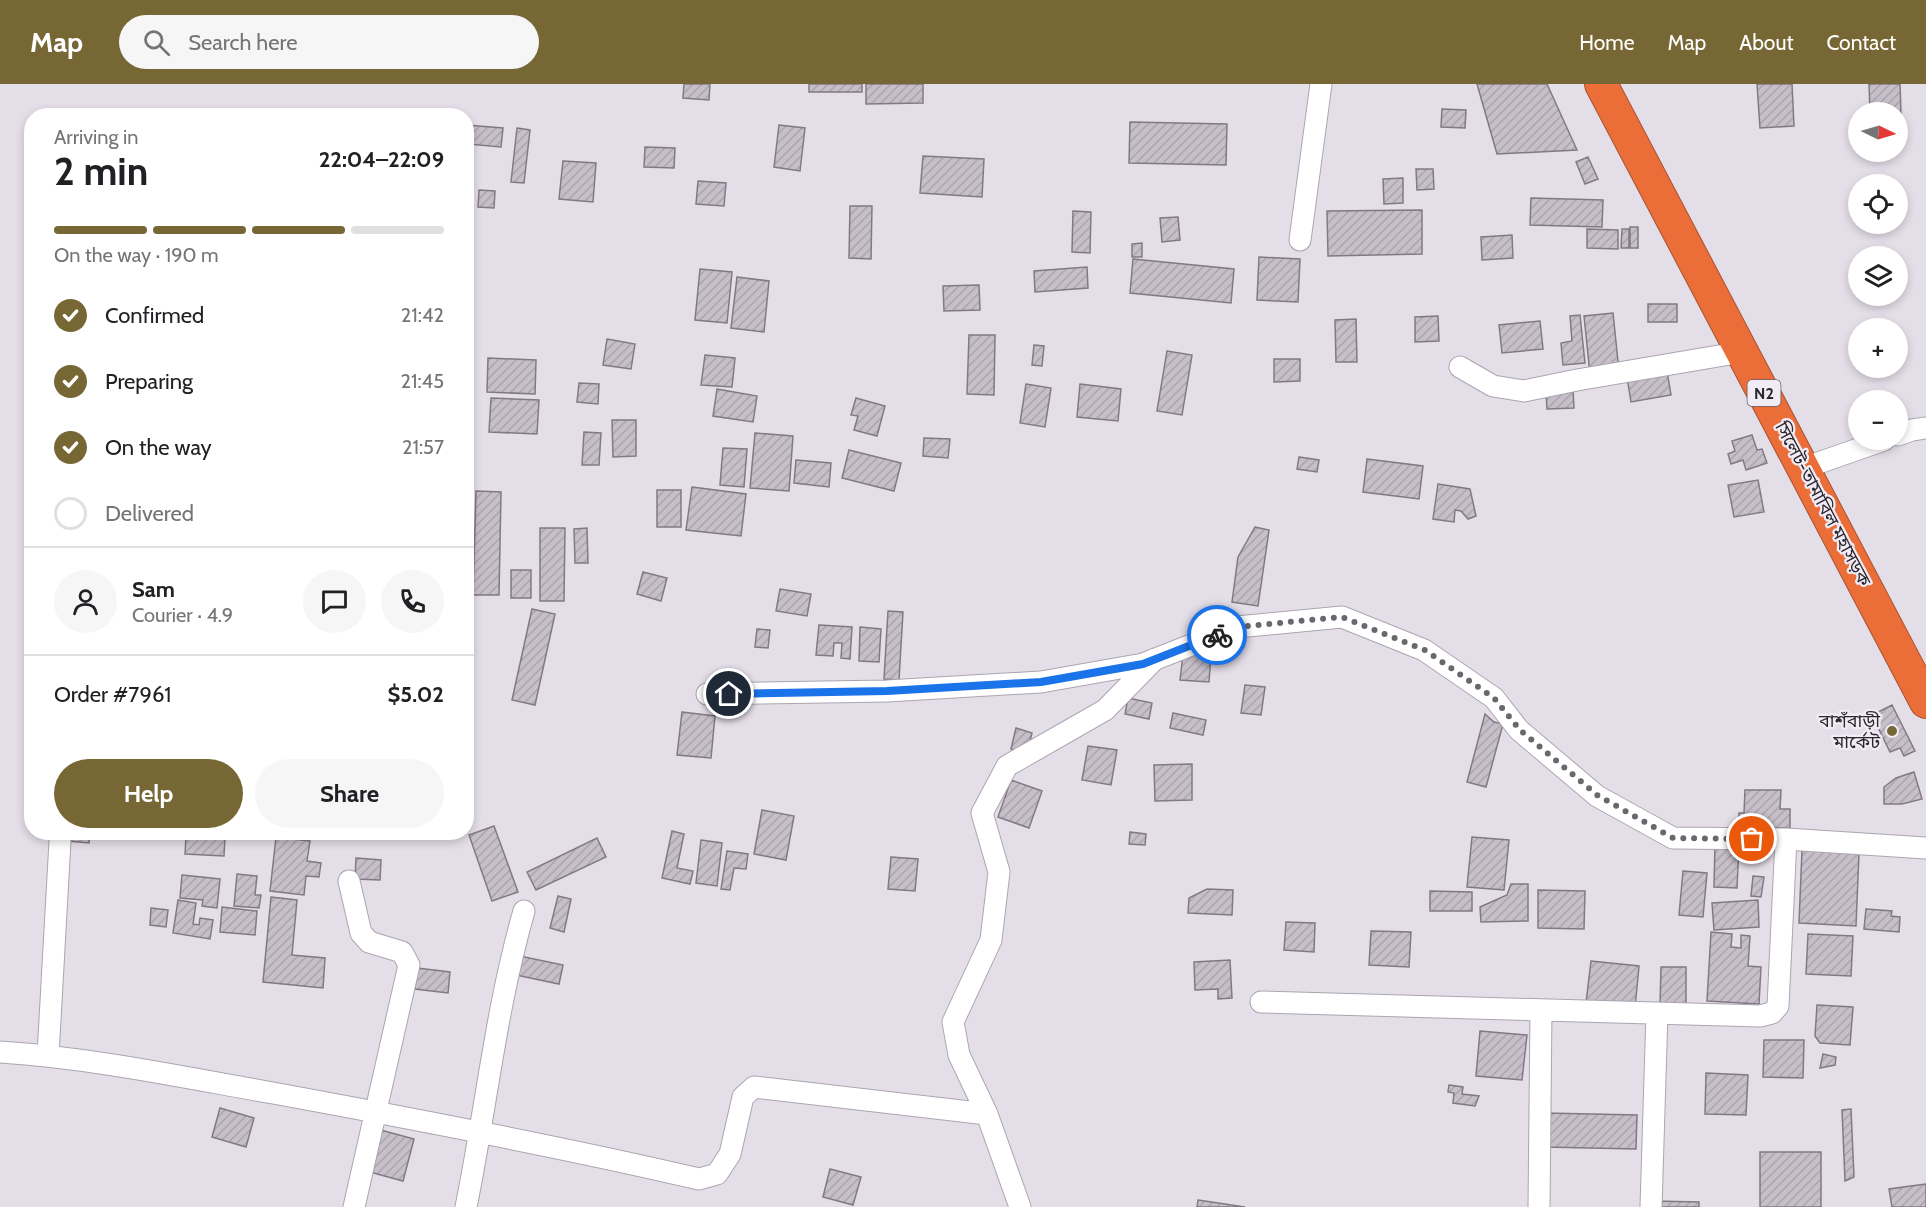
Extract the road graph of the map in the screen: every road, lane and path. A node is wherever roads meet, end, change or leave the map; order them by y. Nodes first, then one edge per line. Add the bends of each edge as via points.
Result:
1 (1321, 84) edge
2 (1601, 84) edge
3 (1300, 240) dead end
4 (1742, 352) junction
5 (1460, 367) dead end
6 (1926, 428) edge
7 (1908, 431) edge
8 (1855, 450) edge
9 (1804, 468) junction
10 (1155, 659) junction
11 (706, 694) dead end
12 (1926, 702) edge
13 (1786, 839) junction
14 (60, 841) dead end
15 (1926, 848) edge
16 (349, 881) dead end
17 (524, 911) dead end
18 (1261, 1002) dead end
19 (1540, 1010) junction
20 (1657, 1013) junction
21 (0, 1052) edge
22 (48, 1055) junction
23 (376, 1112) junction
24 (987, 1114) junction
25 (481, 1133) junction
26 (354, 1207) edge
27 (466, 1207) edge
28 (1020, 1207) edge
29 (1539, 1207) edge
30 (1651, 1207) edge

1 - 3 street
2 - 4 highway, সিলেট-তামাবিল মহাসড়ক / N2
4 - 5 street via 1524,391 1493,386
4 - 9 highway, সিলেট-তামাবিল মহাসড়ক / N2
6 - 7 street
8 - 9 street
9 - 12 highway, সিলেট-তামাবিল মহাসড়ক / N2
10 - 11 street via 1041,682 887,691
10 - 13 street via 1237,627 1342,617 1425,650 1494,698 1520,730 1597,795 1673,838
10 - 24 street via 1105,710 1007,766 981,813 999,872 992,940 953,1022 959,1055
13 - 15 street
13 - 20 street via 1778,1006 1772,1013 1760,1016
14 - 22 street
16 - 23 street via 361,933 369,942 402,952 409,965
17 - 25 street via 510,959
18 - 19 street
19 - 20 street
19 - 29 street
20 - 30 street
21 - 22 street
22 - 23 street
23 - 25 street
23 - 26 street
24 - 25 street via 754,1087 743,1097 730,1154 717,1174 699,1179
24 - 28 street
25 - 27 street

